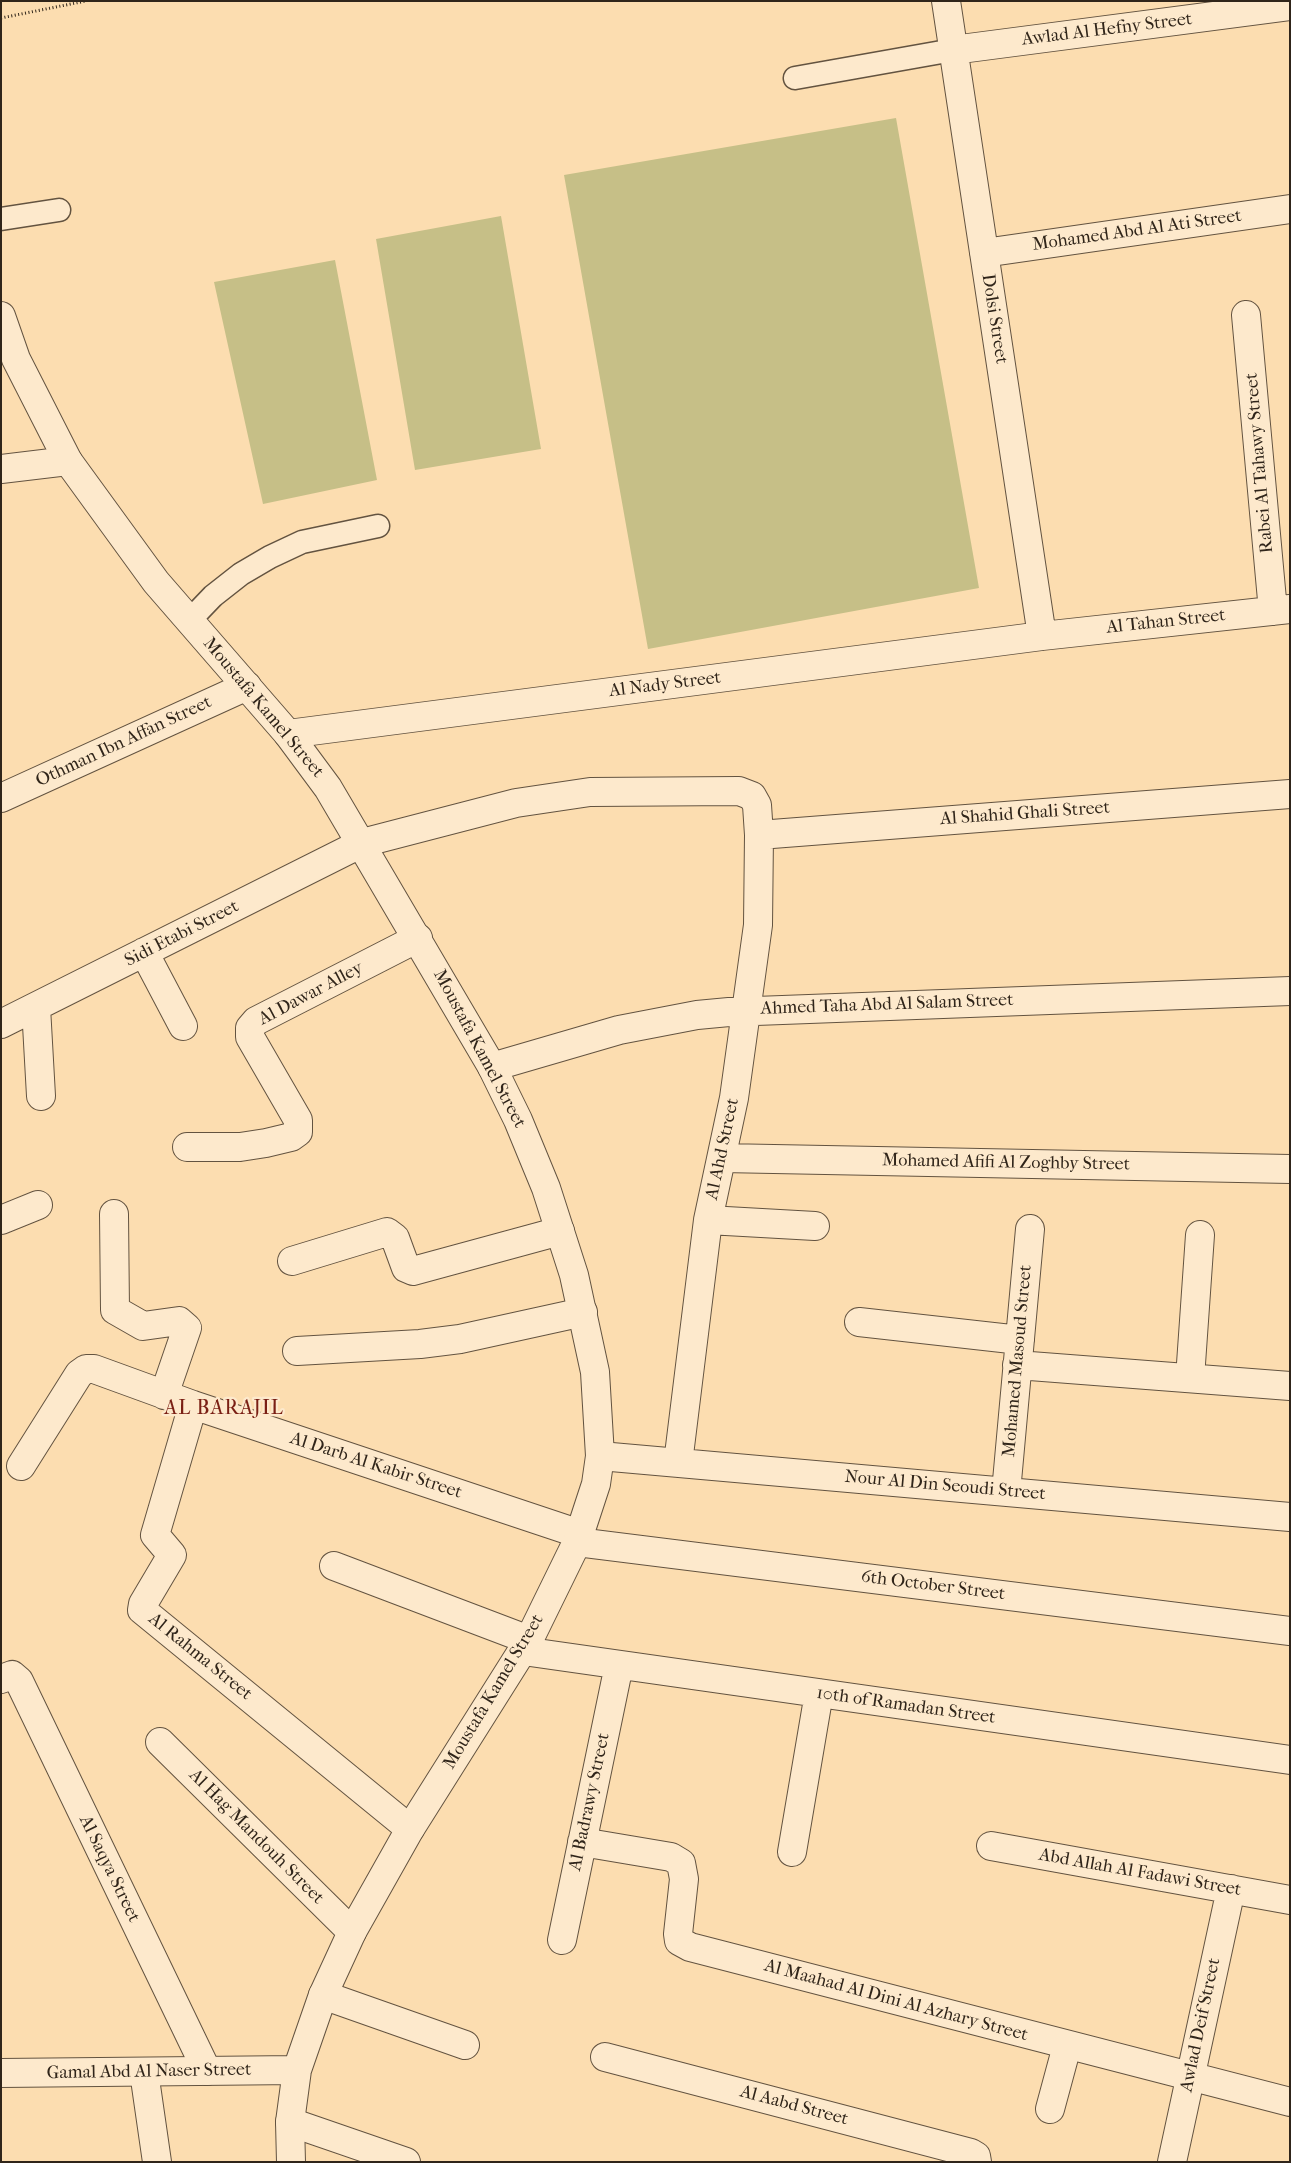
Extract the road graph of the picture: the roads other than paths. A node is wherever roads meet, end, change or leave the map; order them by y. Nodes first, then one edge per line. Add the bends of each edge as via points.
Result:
1 (946, 1) edge
2 (1290, 6) edge
3 (953, 50) junction
4 (796, 78) dead end
5 (1290, 209) edge
6 (59, 210) dead end
7 (1, 219) edge
8 (984, 254) junction
9 (1246, 315) dead end
10 (1, 316) edge
11 (9, 360) edge
12 (68, 461) junction
13 (1, 469) edge
14 (378, 526) dead end
15 (1281, 610) edge
16 (190, 620) junction
17 (1042, 636) junction
18 (247, 686) junction
19 (288, 734) junction
20 (1290, 794) edge
21 (1, 798) edge
22 (759, 835) junction
23 (362, 843) junction
24 (418, 938) junction
25 (144, 952) junction
26 (1290, 991) edge
27 (36, 1007) junction
28 (746, 1010) junction
29 (1, 1024) edge
30 (183, 1026) dead end
31 (492, 1067) junction
32 (41, 1096) dead end
33 (187, 1147) dead end
34 (722, 1158) junction
35 (1290, 1169) edge
36 (38, 1205) dead end
37 (114, 1214) dead end
38 (1, 1220) edge
39 (708, 1220) junction
40 (815, 1226) dead end
41 (1030, 1229) dead end
42 (560, 1231) junction
43 (1200, 1235) dead end
44 (292, 1261) dead end
45 (582, 1312) junction
46 (859, 1322) dead end
47 (297, 1351) dead end
48 (1018, 1353) junction
49 (1190, 1378) junction
50 (1290, 1386) edge
51 (164, 1395) junction
52 (193, 1405) junction
53 (600, 1456) junction
54 (678, 1462) junction
55 (21, 1466) dead end
56 (1006, 1492) junction
57 (1290, 1517) edge
58 (578, 1538) junction
59 (334, 1566) dead end
60 (1290, 1631) edge
61 (526, 1646) junction
62 (619, 1665) junction
63 (4, 1678) edge
64 (819, 1693) junction
65 (160, 1742) dead end
66 (1290, 1760) edge
67 (410, 1829) junction
68 (582, 1842) junction
69 (991, 1846) dead end
70 (792, 1852) dead end
71 (1231, 1889) junction
72 (1290, 1900) edge
73 (352, 1932) junction
74 (562, 1940) dead end
75 (323, 1994) junction
76 (465, 2045) dead end
77 (1067, 2046) junction
78 (605, 2056) dead end
79 (297, 2070) junction
80 (207, 2071) junction
81 (144, 2072) junction
82 (1, 2074) edge
83 (1190, 2078) junction
84 (1290, 2102) edge
85 (1050, 2109) dead end
86 (290, 2122) junction
87 (157, 2162) edge
88 (291, 2162) edge
89 (406, 2162) edge
90 (977, 2162) edge
91 (1172, 2162) edge

1 - 3 street, Dolsi Street
2 - 3 street, Awlad Al Hefny Street
3 - 4 lane
3 - 8 street, Dolsi Street
5 - 8 street, Mohamed Abd Al Ati Street
6 - 7 lane
8 - 17 street, Dolsi Street
9 - 15 street, Rabei Al Tahawy Street
10 - 11 street, Moustafa Kamel Street
11 - 12 street, Moustafa Kamel Street
12 - 13 street
12 - 16 street, Moustafa Kamel Street via 156,582
14 - 16 lane via 302,542 270,556 240,574
15 - 17 street, Al Tahan Street
16 - 18 street, Moustafa Kamel Street
17 - 19 street, Al Nady Street
18 - 19 street, Moustafa Kamel Street
18 - 21 street, Othman Ibn Affan Street
19 - 23 street, Moustafa Kamel Street via 328,788
20 - 22 street, Al Shahid Ghali Street
22 - 23 street, Sidi Etabi Street via 757,805 746,792 590,792 516,803
22 - 28 street, Al Ahd Street via 758,926
23 - 24 street, Moustafa Kamel Street
23 - 25 street, Sidi Etabi Street
24 - 31 street, Moustafa Kamel Street
24 - 33 street, Al Dawar Alley via 256,1021 250,1028 250,1037 298,1120 298,1132 266,1144
25 - 27 street, Sidi Etabi Street
25 - 30 street
26 - 28 street, Ahmed Taha Abd Al Salam Street
27 - 29 street, Sidi Etabi Street
27 - 32 street
28 - 31 street, Ahmed Taha Abd Al Salam Street via 697,1015 619,1030
28 - 34 street, Al Ahd Street
31 - 42 street, Moustafa Kamel Street via 522,1128
34 - 35 street, Mohamed Afifi Al Zoghby Street
34 - 39 street, Al Ahd Street
36 - 38 street
37 - 51 street via 115,1310 143,1326 179,1321 187,1328
39 - 40 street
39 - 54 street, Al Ahd Street
41 - 48 street, Mohamed Masoud Street
42 - 44 street via 413,1271 406,1268 394,1238 387,1232
42 - 45 street, Moustafa Kamel Street
43 - 49 street
45 - 47 street via 460,1339
45 - 53 street, Moustafa Kamel Street via 595,1372
46 - 48 street
48 - 49 street
48 - 56 street, Mohamed Masoud Street
49 - 50 street
51 - 52 street, Al Darb Al Kabir Street
51 - 55 street, Al Darb Al Kabir Street via 94,1368 82,1371
52 - 58 street, Al Darb Al Kabir Street
52 - 67 street, Al Rahma Street via 155,1535 172,1555 142,1610
53 - 54 street, Nour Al Din Seoudi Street
53 - 58 street, Moustafa Kamel Street via 596,1484
54 - 56 street, Nour Al Din Seoudi Street
56 - 57 street, Nour Al Din Seoudi Street
58 - 60 street, 6th October Street
58 - 61 street, Moustafa Kamel Street
59 - 61 street, 10th of Ramadan Street
61 - 62 street, 10th of Ramadan Street
61 - 67 street, Moustafa Kamel Street
62 - 64 street, 10th of Ramadan Street
62 - 68 street, Al Badrawy Street
63 - 80 street, Al Saqya Street via 12,1675 19,1681
64 - 66 street, 10th of Ramadan Street
64 - 70 street
65 - 73 street, Al Hag Mandouh Street
67 - 73 street, Moustafa Kamel Street
68 - 74 street, Al Badrawy Street
68 - 77 street, Al Maahad Al Dini Al Azhary Street via 671,1857 682,1864 684,1879 678,1934 679,1942 690,1947
69 - 71 street, Abd Allah Al Fadawi Street
71 - 72 street, Abd Allah Al Fadawi Street
71 - 83 street, Awlad Deif Street
73 - 75 street, Moustafa Kamel Street
75 - 76 street
75 - 79 street, Moustafa Kamel Street
77 - 83 street, Al Maahad Al Dini Al Azhary Street
77 - 85 street
78 - 90 street, Al Aabd Street via 974,2154
79 - 80 street, Gamal Abd Al Naser Street
79 - 86 street, Moustafa Kamel Street
80 - 81 street, Gamal Abd Al Naser Street
81 - 82 street, Gamal Abd Al Naser Street
81 - 87 street
83 - 84 street, Al Maahad Al Dini Al Azhary Street
83 - 91 street, Awlad Deif Street
86 - 88 street, Moustafa Kamel Street
86 - 89 street

